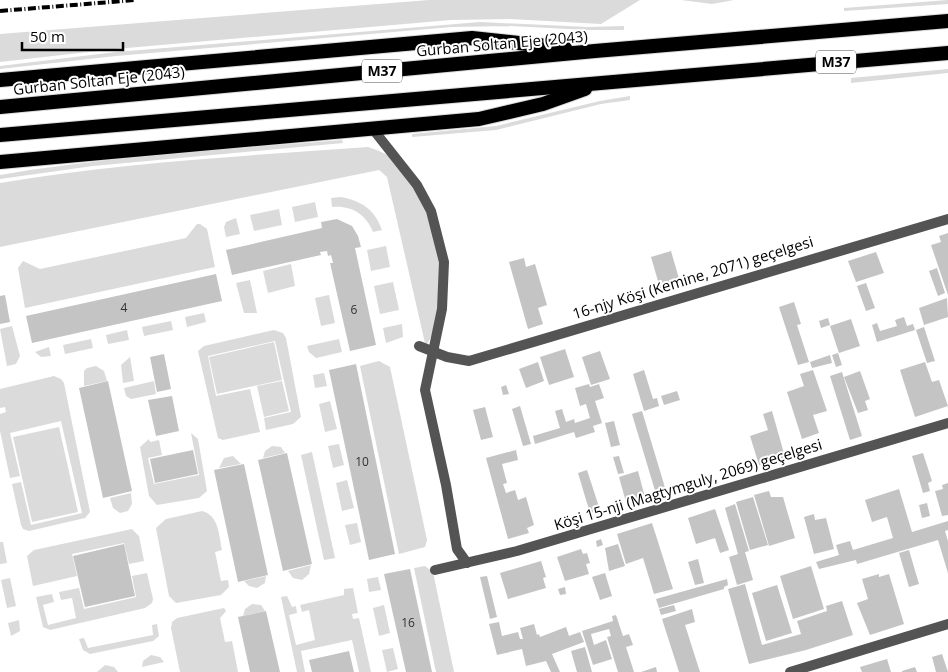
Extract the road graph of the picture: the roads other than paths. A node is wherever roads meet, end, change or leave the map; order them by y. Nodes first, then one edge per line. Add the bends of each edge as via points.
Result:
1 (948, 21) edge
2 (595, 51) junction
3 (948, 53) edge
4 (0, 80) edge
5 (604, 82) junction
6 (0, 107) edge
7 (372, 128) junction
8 (0, 136) edge
9 (0, 162) edge
10 (948, 219) edge
11 (418, 346) dead end
12 (433, 352) junction
13 (948, 423) edge
14 (467, 563) junction
15 (435, 570) dead end
16 (948, 624) edge
17 (790, 672) edge

1 - 2 highway, Gurban Soltan Eje (2043) / M37
2 - 4 highway via 472,38
2 - 6 highway, Gurban Soltan Eje (2043) / M37
3 - 5 highway, M37
5 - 7 highway via 543,104 479,119
5 - 8 highway, M37
7 - 9 highway
7 - 12 street via 417,185 432,211 444,262 442,309
10 - 12 street, 16-njy Köşi (Kemine, 2071) geçelgesi via 469,361
11 - 12 street, 16-njy Köşi (Kemine, 2071) geçelgesi
12 - 14 street via 425,390 457,549
13 - 14 street, Köşi 15-nji (Magtymguly, 2069) geçelgesi via 518,551
14 - 15 street, Köşi 15-nji (Magtymguly, 2069) geçelgesi
16 - 17 street

